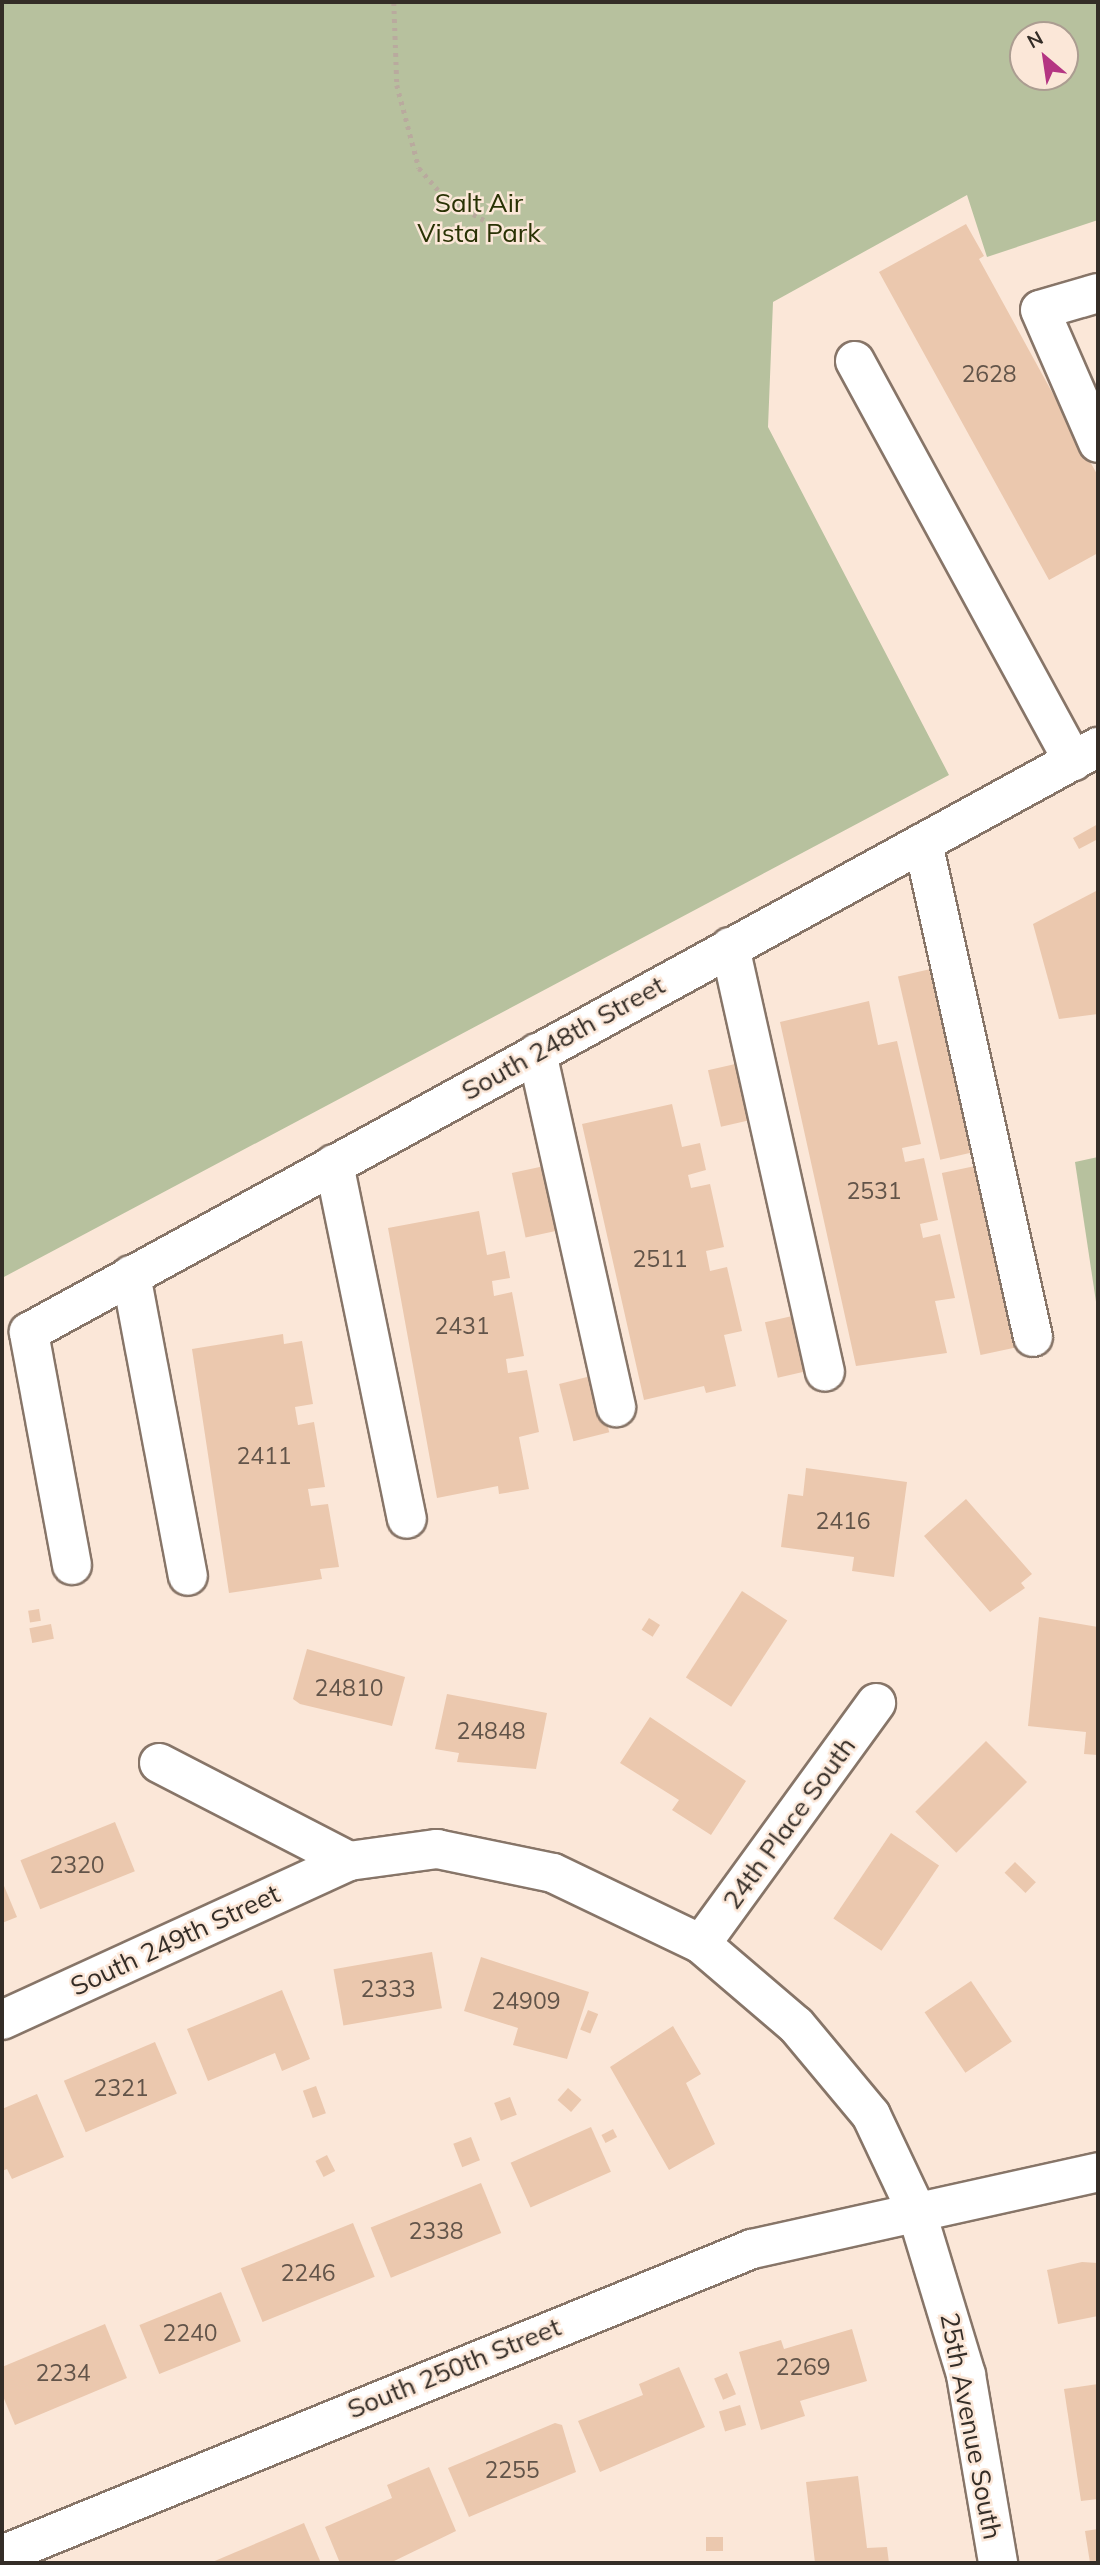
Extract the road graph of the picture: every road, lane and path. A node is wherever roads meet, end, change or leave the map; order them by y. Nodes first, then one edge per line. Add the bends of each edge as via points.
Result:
1 (394, 2) edge
2 (489, 223) dead end
3 (1098, 293) edge
4 (855, 361) dead end
5 (1098, 443) edge
6 (1086, 754) edge
7 (923, 843) junction
8 (730, 947) junction
9 (537, 1053) junction
10 (334, 1164) junction
11 (131, 1275) junction
12 (1033, 1337) dead end
13 (825, 1372) dead end
14 (616, 1407) dead end
15 (407, 1519) dead end
16 (72, 1565) dead end
17 (188, 1576) dead end
18 (876, 1703) dead end
19 (159, 1763) dead end
20 (349, 1861) junction
21 (701, 1944) junction
22 (2, 2020) edge
23 (1098, 2172) edge
24 (916, 2210) junction
25 (2, 2555) edge
26 (998, 2563) edge

1 - 2 path via 397,85 419,168 444,197
3 - 5 street via 1040,310
4 - 6 street
6 - 7 street, South 248th Street
7 - 8 street, South 248th Street
7 - 12 street
8 - 9 street, South 248th Street
8 - 13 street
9 - 10 street, South 248th Street
9 - 14 street
10 - 11 street, South 248th Street
10 - 15 street
11 - 16 street, South 248th Street via 29,1332
11 - 17 street
18 - 21 street, 24th Place South
19 - 20 street
20 - 21 street via 389,1851 481,1854 553,1873
20 - 22 street, South 249th Street
21 - 24 street via 748,1980 839,2072 895,2154
23 - 24 street, South 250th Street
24 - 25 street, South 250th Street via 752,2249 646,2288
24 - 26 street, 25th Avenue South via 966,2375

